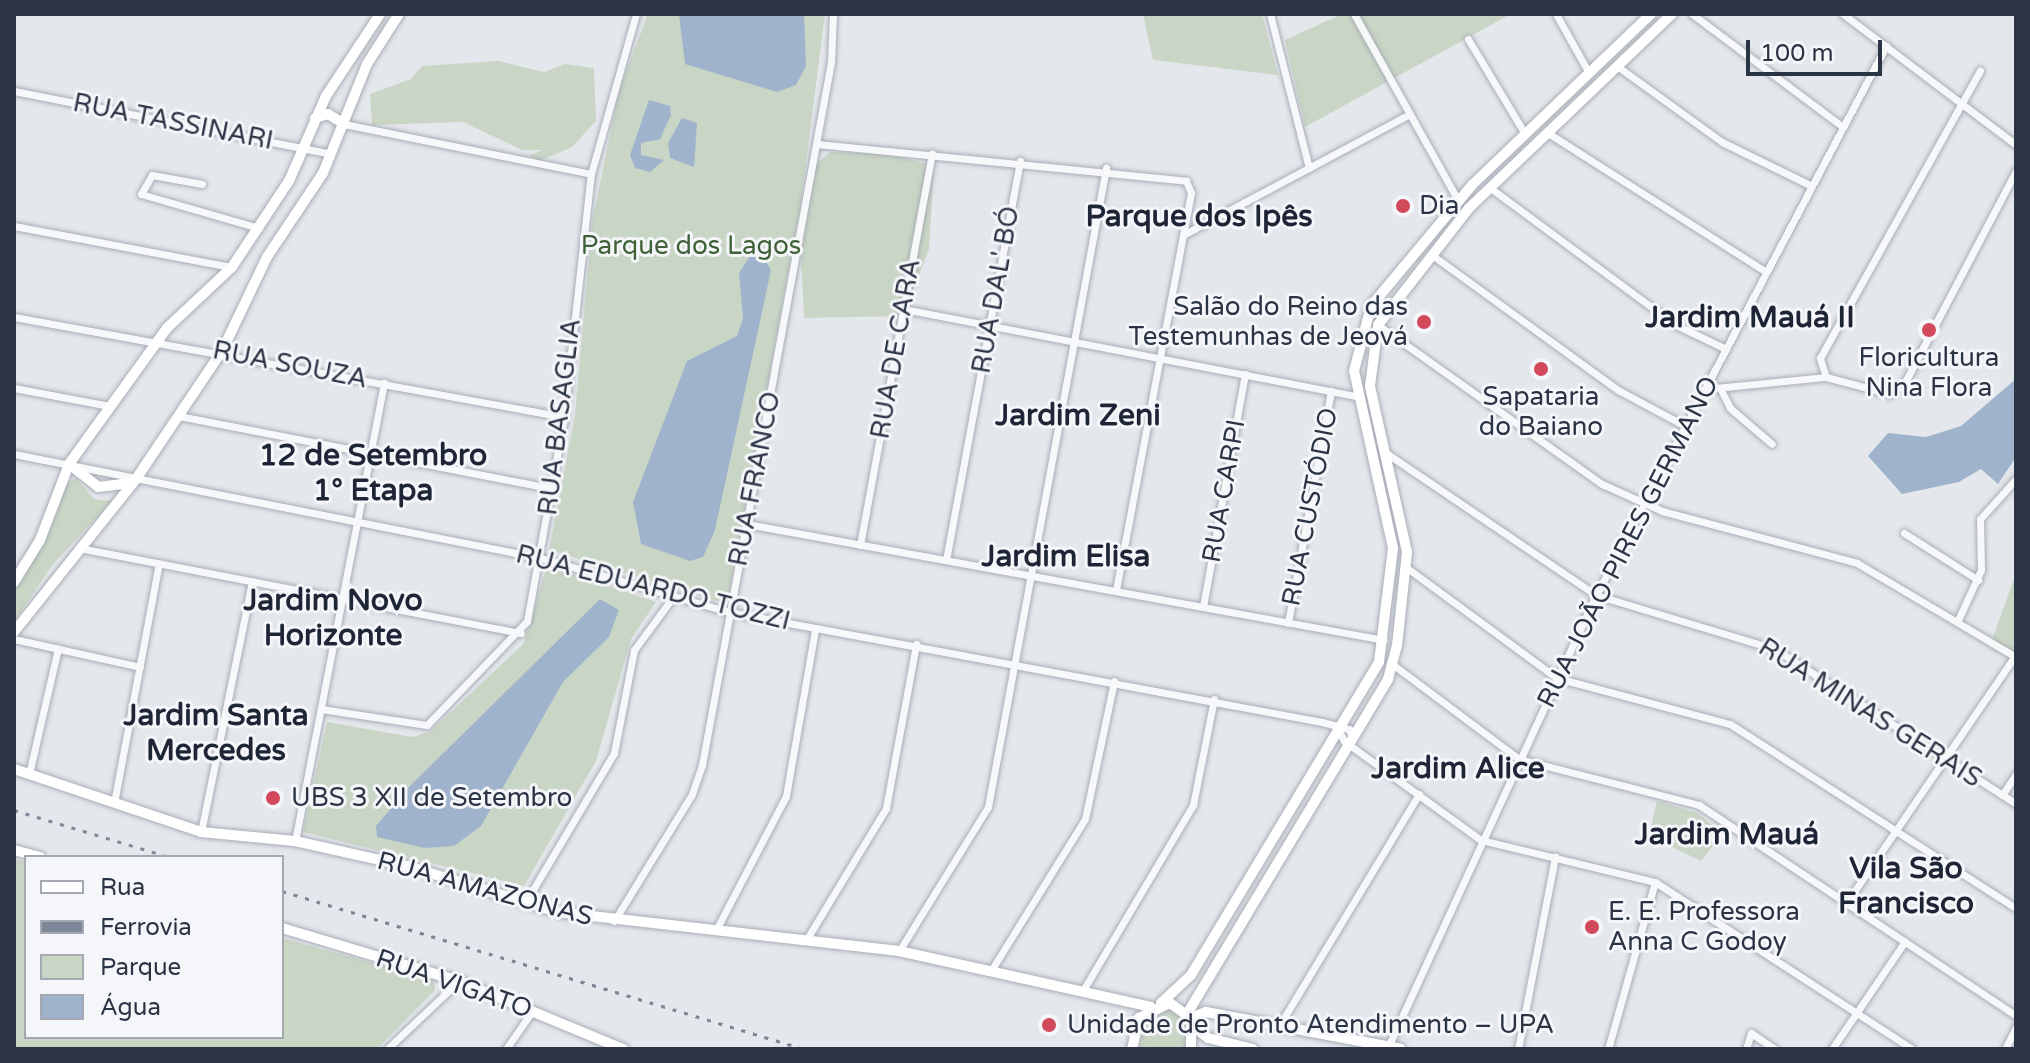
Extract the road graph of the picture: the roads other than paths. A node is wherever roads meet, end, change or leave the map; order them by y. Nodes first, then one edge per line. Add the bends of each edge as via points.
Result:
1 (380, 14) edge
2 (399, 14) edge
3 (636, 14) edge
4 (833, 14) edge
5 (1270, 14) edge
6 (1354, 14) edge
7 (1556, 14) edge
8 (1651, 14) edge
9 (1672, 14) edge
10 (1692, 14) edge
11 (1843, 14) edge
12 (1468, 39) dead end
13 (1886, 46) junction
14 (1617, 66) junction
15 (1980, 70) dead end
16 (1589, 73) junction
17 (14, 91) edge
18 (1958, 100) junction
19 (1410, 114) junction
20 (315, 118) junction
21 (1538, 122) junction
22 (344, 124) junction
23 (1843, 127) junction
24 (1548, 133) junction
25 (1525, 134) junction
26 (817, 144) junction
27 (2016, 145) edge
28 (303, 147) junction
29 (331, 154) junction
30 (932, 154) junction
31 (1020, 161) junction
32 (1106, 168) junction
33 (1309, 168) junction
34 (2016, 171) edge
35 (591, 174) junction
36 (202, 184) dead end
37 (1812, 186) junction
38 (1489, 187) junction
39 (1458, 200) junction
40 (14, 226) edge
41 (259, 228) junction
42 (1436, 228) junction
43 (1183, 235) junction
44 (1432, 255) junction
45 (232, 267) junction
46 (1766, 272) junction
47 (904, 309) junction
48 (14, 317) edge
49 (1378, 325) junction
50 (989, 326) junction
51 (1074, 342) junction
52 (156, 343) junction
53 (1726, 349) junction
54 (222, 351) junction
55 (1160, 359) junction
56 (1245, 374) junction
57 (1826, 377) junction
58 (384, 383) junction
59 (14, 388) edge
60 (1720, 388) junction
61 (1705, 389) junction
62 (1331, 391) junction
63 (1357, 396) junction
64 (109, 406) junction
65 (179, 416) junction
66 (564, 417) junction
67 (1685, 426) junction
68 (1772, 444) dead end
69 (1371, 451) junction
70 (370, 453) junction
71 (1386, 453) junction
72 (14, 454) edge
73 (69, 464) junction
74 (136, 479) junction
75 (2016, 479) edge
76 (553, 489) junction
77 (1644, 505) junction
78 (357, 520) junction
79 (747, 524) junction
80 (1904, 533) dead end
81 (860, 545) junction
82 (79, 548) junction
83 (541, 558) junction
84 (946, 560) junction
85 (159, 563) junction
86 (1407, 568) junction
87 (1031, 575) junction
88 (1978, 580) junction
89 (252, 581) junction
90 (14, 582) edge
91 (1116, 591) junction
92 (1596, 595) junction
93 (673, 597) junction
94 (342, 598) junction
95 (1203, 607) junction
96 (729, 612) junction
97 (1958, 620) junction
98 (1288, 623) junction
99 (815, 629) junction
100 (14, 632) edge
101 (521, 633) junction
102 (14, 639) edge
103 (1384, 640) junction
104 (916, 644) junction
105 (58, 648) junction
106 (2016, 656) edge
107 (1015, 662) junction
108 (1392, 664) junction
109 (140, 667) junction
110 (1557, 678) junction
111 (1114, 681) junction
112 (1214, 699) junction
113 (321, 709) junction
114 (1339, 730) junction
115 (1352, 741) junction
116 (1945, 758) junction
117 (1519, 759) junction
118 (14, 769) edge
119 (29, 774) junction
120 (2016, 774) edge
121 (1419, 794) junction
122 (2002, 795) junction
123 (114, 803) junction
124 (2016, 804) edge
125 (1897, 829) junction
126 (201, 832) junction
127 (1481, 840) junction
128 (295, 841) junction
129 (1555, 857) junction
130 (1655, 882) junction
131 (1847, 902) junction
132 (525, 903) junction
133 (2016, 908) edge
134 (613, 922) junction
135 (284, 929) edge
136 (716, 930) junction
137 (808, 937) junction
138 (1905, 941) junction
139 (899, 951) junction
140 (992, 969) junction
141 (459, 981) junction
142 (1085, 987) junction
143 (1156, 1005) junction
144 (533, 1010) junction
145 (1857, 1012) junction
146 (2016, 1016) edge
147 (1191, 1019) junction
148 (1279, 1026) junction
149 (2016, 1027) edge
150 (1388, 1047) junction
151 (615, 1048) edge
152 (387, 1049) edge
153 (506, 1049) edge
154 (1132, 1049) edge
155 (1191, 1049) edge
156 (1253, 1049) edge
157 (1401, 1049) edge
158 (1518, 1049) edge
159 (1608, 1049) edge
160 (1746, 1049) edge
161 (1775, 1049) edge
162 (1832, 1049) edge
163 (1912, 1049) edge
164 (2005, 1049) edge

1 - 20 street
2 - 22 street via 367,64
3 - 35 street, RUA BASAGLIA
4 - 26 street, RUA FRANCO
5 - 33 street
6 - 19 street
7 - 16 street
8 - 16 street
9 - 14 street
10 - 23 street
11 - 13 street
12 - 25 street
13 - 18 street
13 - 23 street, RUA JOÃO PIRES GERMANO
14 - 24 street
14 - 37 street via 1742,155
15 - 18 street
16 - 21 street
17 - 28 street, RUA TASSINARI
18 - 27 street
18 - 57 street via 1820,358
19 - 33 street
19 - 39 street
20 - 22 street via 328,114
20 - 28 street
21 - 24 street
21 - 25 street
22 - 29 street
22 - 35 street
23 - 37 street, RUA JOÃO PIRES GERMANO
24 - 38 street
24 - 46 street
25 - 39 street
26 - 30 street
26 - 79 street, RUA FRANCO
28 - 29 street, RUA TASSINARI
28 - 41 street
29 - 54 street via 267,257
30 - 31 street
30 - 47 street, RUA DE CARA
31 - 32 street
31 - 50 street, RUA DAL' BÓ
32 - 43 street via 1186,181
32 - 51 street
33 - 43 street
34 - 57 street via 1904,384 1890,394
35 - 66 street, RUA BASAGLIA
36 - 41 street via 152,175 141,194
37 - 46 street, RUA JOÃO PIRES GERMANO
38 - 44 street
38 - 53 street via 1674,324
39 - 42 street
40 - 45 street
41 - 45 street
42 - 44 street
42 - 63 street via 1371,306 1355,349
43 - 55 street
44 - 49 street
44 - 67 street via 1618,390
45 - 52 street
46 - 53 street, RUA JOÃO PIRES GERMANO
47 - 50 street
47 - 81 street, RUA DE CARA
48 - 52 street, RUA SOUZA
49 - 71 street via 1368,363
49 - 77 street via 1553,454
50 - 51 street
50 - 84 street, RUA DAL' BÓ
51 - 55 street
51 - 87 street
52 - 54 street, RUA SOUZA
52 - 64 street
53 - 61 street, RUA JOÃO PIRES GERMANO
54 - 58 street, RUA SOUZA
54 - 65 street
55 - 56 street
55 - 91 street
56 - 62 street
56 - 95 street, RUA CARPI
57 - 60 street
58 - 66 street, RUA SOUZA
58 - 70 street
59 - 64 street
60 - 61 street
60 - 68 street via 1730,408
61 - 67 street, RUA JOÃO PIRES GERMANO
62 - 63 street
62 - 98 street, RUA CUSTÓDIO
63 - 69 street
64 - 73 street
65 - 70 street
65 - 74 street
66 - 76 street, RUA BASAGLIA
67 - 77 street, RUA JOÃO PIRES GERMANO
69 - 71 street
69 - 103 street via 1393,548
70 - 76 street
70 - 78 street
71 - 86 street
71 - 92 street, RUA MINAS GERAIS
72 - 73 street, RUA EDUARDO TOZZI
73 - 74 street, RUA EDUARDO TOZZI
73 - 74 street via 98,487 120,488
73 - 90 street via 40,540
74 - 78 street, RUA EDUARDO TOZZI
74 - 82 street
75 - 88 street via 1980,519
76 - 83 street, RUA BASAGLIA
77 - 92 street, RUA JOÃO PIRES GERMANO
77 - 97 street via 1857,563
78 - 83 street, RUA EDUARDO TOZZI
78 - 94 street
79 - 81 street
79 - 96 street, RUA FRANCO
80 - 88 street
81 - 84 street
82 - 85 street
82 - 100 street
83 - 93 street, RUA EDUARDO TOZZI
83 - 101 street, RUA BASAGLIA
84 - 87 street
85 - 89 street
85 - 109 street
86 - 108 street
86 - 110 street
87 - 91 street
87 - 107 street
88 - 97 street
89 - 94 street
89 - 126 street
91 - 95 street
92 - 110 street, RUA JOÃO PIRES GERMANO
92 - 116 street, RUA MINAS GERAIS via 1775,649
93 - 96 street, RUA EDUARDO TOZZI
93 - 132 street via 634,650 614,753
94 - 101 street
94 - 113 street
95 - 98 street
96 - 99 street, RUA EDUARDO TOZZI
96 - 134 street, RUA FRANCO via 692,794
97 - 106 street
98 - 103 street
99 - 104 street, RUA EDUARDO TOZZI
99 - 136 street via 786,796
101 - 113 street via 427,725
102 - 105 street
103 - 114 street via 1370,685
104 - 107 street, RUA EDUARDO TOZZI
104 - 137 street via 886,808
105 - 109 street
105 - 119 street
106 - 116 street
107 - 111 street, RUA EDUARDO TOZZI
107 - 139 street via 988,807
108 - 115 street
108 - 117 street
109 - 123 street
110 - 117 street, RUA JOÃO PIRES GERMANO
110 - 125 street via 1730,724
111 - 112 street, RUA EDUARDO TOZZI
111 - 140 street via 1085,819
112 - 114 street, RUA EDUARDO TOZZI
112 - 142 street via 1193,805
113 - 128 street
114 - 115 street via 1349,729
114 - 143 street via 1191,975
115 - 121 street
115 - 147 street
116 - 122 street, RUA MINAS GERAIS
116 - 125 street
117 - 127 street, RUA JOÃO PIRES GERMANO
117 - 131 street via 1699,805
118 - 119 street, RUA AMAZONAS
119 - 123 street, RUA AMAZONAS
120 - 122 street
121 - 127 street
121 - 148 street
122 - 124 street, RUA MINAS GERAIS
123 - 126 street, RUA AMAZONAS
125 - 131 street
125 - 133 street
126 - 128 street, RUA AMAZONAS
127 - 129 street
127 - 150 street, RUA JOÃO PIRES GERMANO
128 - 132 street, RUA AMAZONAS
129 - 130 street
129 - 158 street
130 - 145 street
130 - 159 street
131 - 138 street
132 - 134 street, RUA AMAZONAS
134 - 136 street, RUA AMAZONAS
135 - 141 street, RUA VIGATO
136 - 137 street, RUA AMAZONAS
137 - 139 street, RUA AMAZONAS
138 - 145 street
138 - 146 street
139 - 140 street, RUA AMAZONAS
140 - 142 street, RUA AMAZONAS
141 - 144 street, RUA VIGATO
141 - 152 street
142 - 143 street, RUA AMAZONAS
143 - 147 street, RUA AMAZONAS
143 - 154 street via 1139,1018
144 - 151 street, RUA VIGATO
144 - 153 street
145 - 162 street
145 - 163 street
147 - 148 street via 1206,1012
147 - 155 street
147 - 156 street, RUA AMAZONAS via 1208,1038
148 - 150 street
149 - 164 street
150 - 157 street
160 - 161 street via 1751,1033

